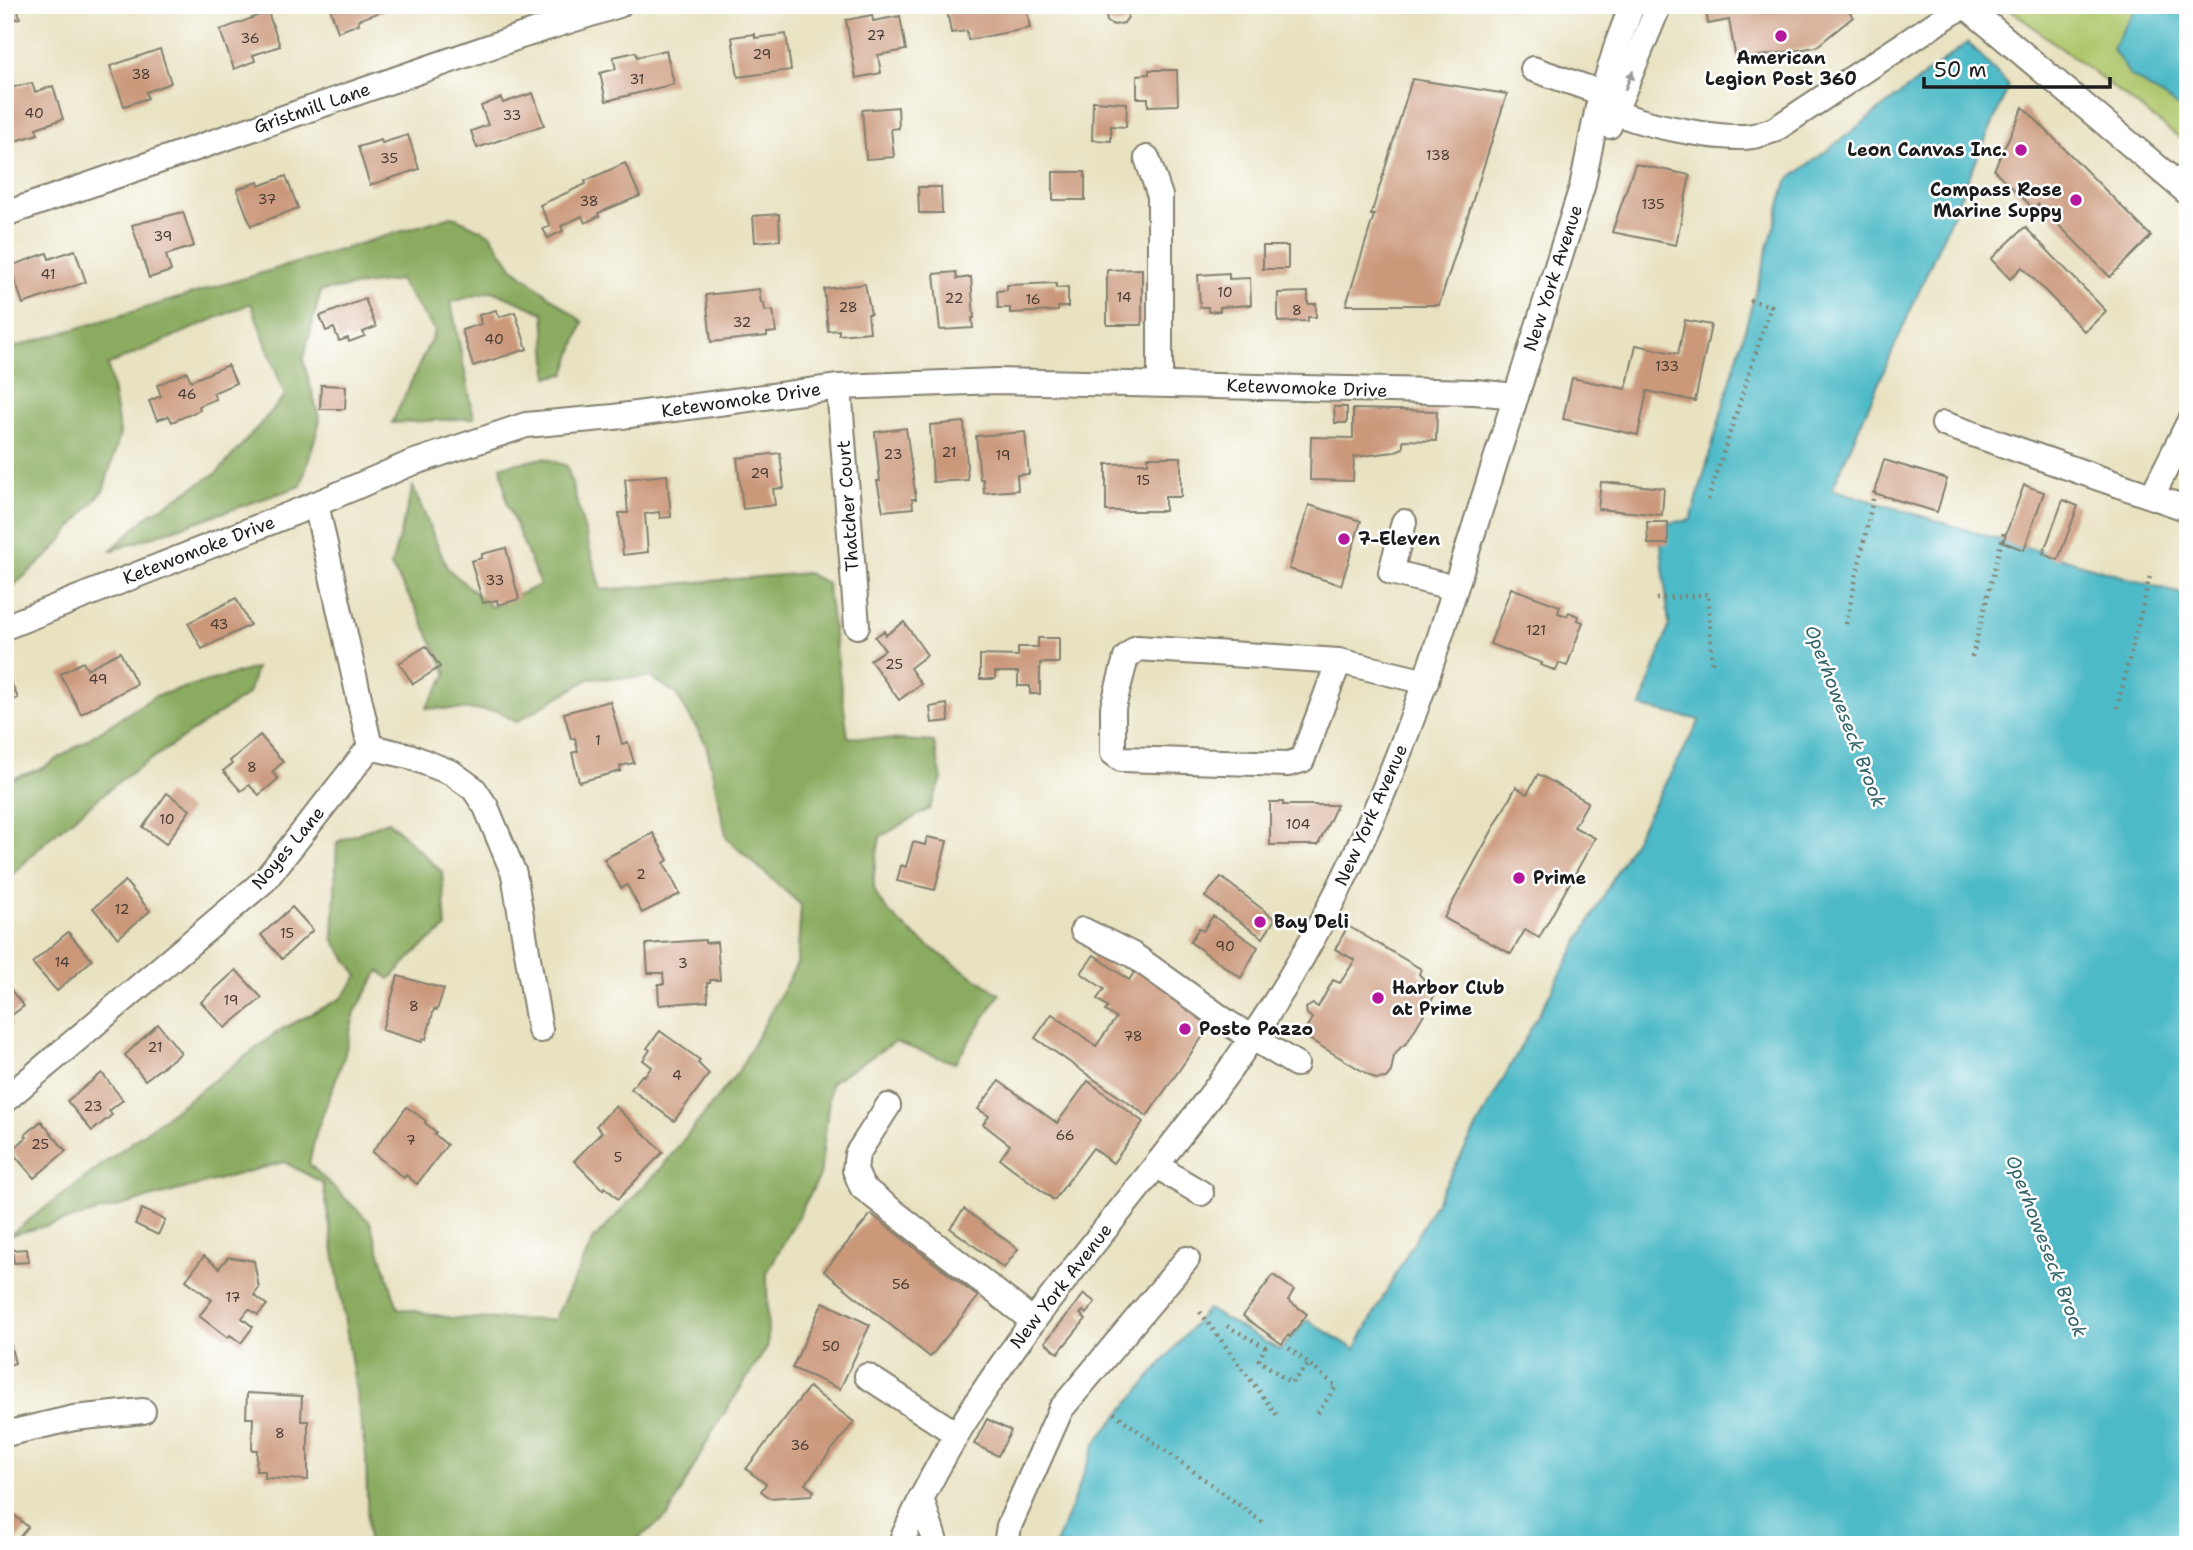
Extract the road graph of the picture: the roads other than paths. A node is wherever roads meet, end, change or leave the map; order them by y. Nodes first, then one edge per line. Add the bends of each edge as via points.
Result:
1 (619, 5) edge
2 (1632, 5) edge
3 (1659, 5) edge
4 (1990, 5) edge
5 (1965, 6) edge
6 (1533, 69) dead end
7 (2051, 76) junction
8 (1609, 102) junction
9 (1147, 158) dead end
10 (2188, 193) edge
11 (5, 214) edge
12 (1160, 384) junction
13 (839, 387) junction
14 (1516, 396) junction
15 (1944, 424) dead end
16 (2188, 424) edge
17 (2152, 496) junction
18 (316, 504) junction
19 (2188, 509) edge
20 (1404, 522) dead end
21 (1455, 589) junction
22 (857, 626) dead end
23 (5, 627) edge
24 (1339, 661) junction
25 (1426, 682) junction
26 (370, 747) junction
27 (1083, 930) dead end
28 (540, 1030) dead end
29 (1252, 1037) junction
30 (1296, 1064) dead end
31 (5, 1100) edge
32 (888, 1106) dead end
33 (1157, 1164) junction
34 (1201, 1193) dead end
35 (1187, 1259) dead end
36 (1033, 1321) junction
37 (867, 1376) dead end
38 (143, 1411) dead end
39 (956, 1433) junction
40 (5, 1434) edge
41 (921, 1498) junction
42 (900, 1545) edge
43 (936, 1545) edge
44 (1006, 1545) edge

1 - 11 street, Gristmill Lane
2 - 8 street, New York Avenue via 1618,42
8 -> 3 street, New York Avenue
4 - 7 street
5 - 7 street
5 - 8 street via 1774,130 1752,137 1629,118
6 - 8 street
7 - 10 street
8 - 14 street, New York Avenue
9 - 12 street via 1160,196
12 - 13 street, Ketewomoke Drive via 997,381
12 - 14 street, Ketewomoke Drive
13 - 18 street, Ketewomoke Drive via 526,425 409,464
13 - 22 street, Thatcher Court
14 - 21 street, New York Avenue
15 - 17 street
16 - 17 street
17 - 19 street
18 - 23 street, Ketewomoke Drive
18 - 26 street
20 - 21 street via 1391,572
21 - 25 street, New York Avenue
24 - 24 street via 1137,648 1126,658 1113,707 1113,752 1121,759 1288,764 1302,760
24 - 25 street
25 - 29 street, New York Avenue via 1338,890
26 - 28 street via 452,773 474,789 486,807 514,874
26 - 31 street, Noyes Lane via 265,880
27 - 29 street via 1133,955
29 - 30 street
29 - 33 street, New York Avenue
32 - 36 street via 857,1154 855,1170 862,1187
33 - 34 street
33 - 36 street, New York Avenue
35 - 44 street via 1061,1409 1009,1525
36 - 39 street, New York Avenue
37 - 39 street
38 - 40 street via 74,1418
39 - 41 street, New York Avenue
41 - 42 street, New York Avenue
41 - 43 street

